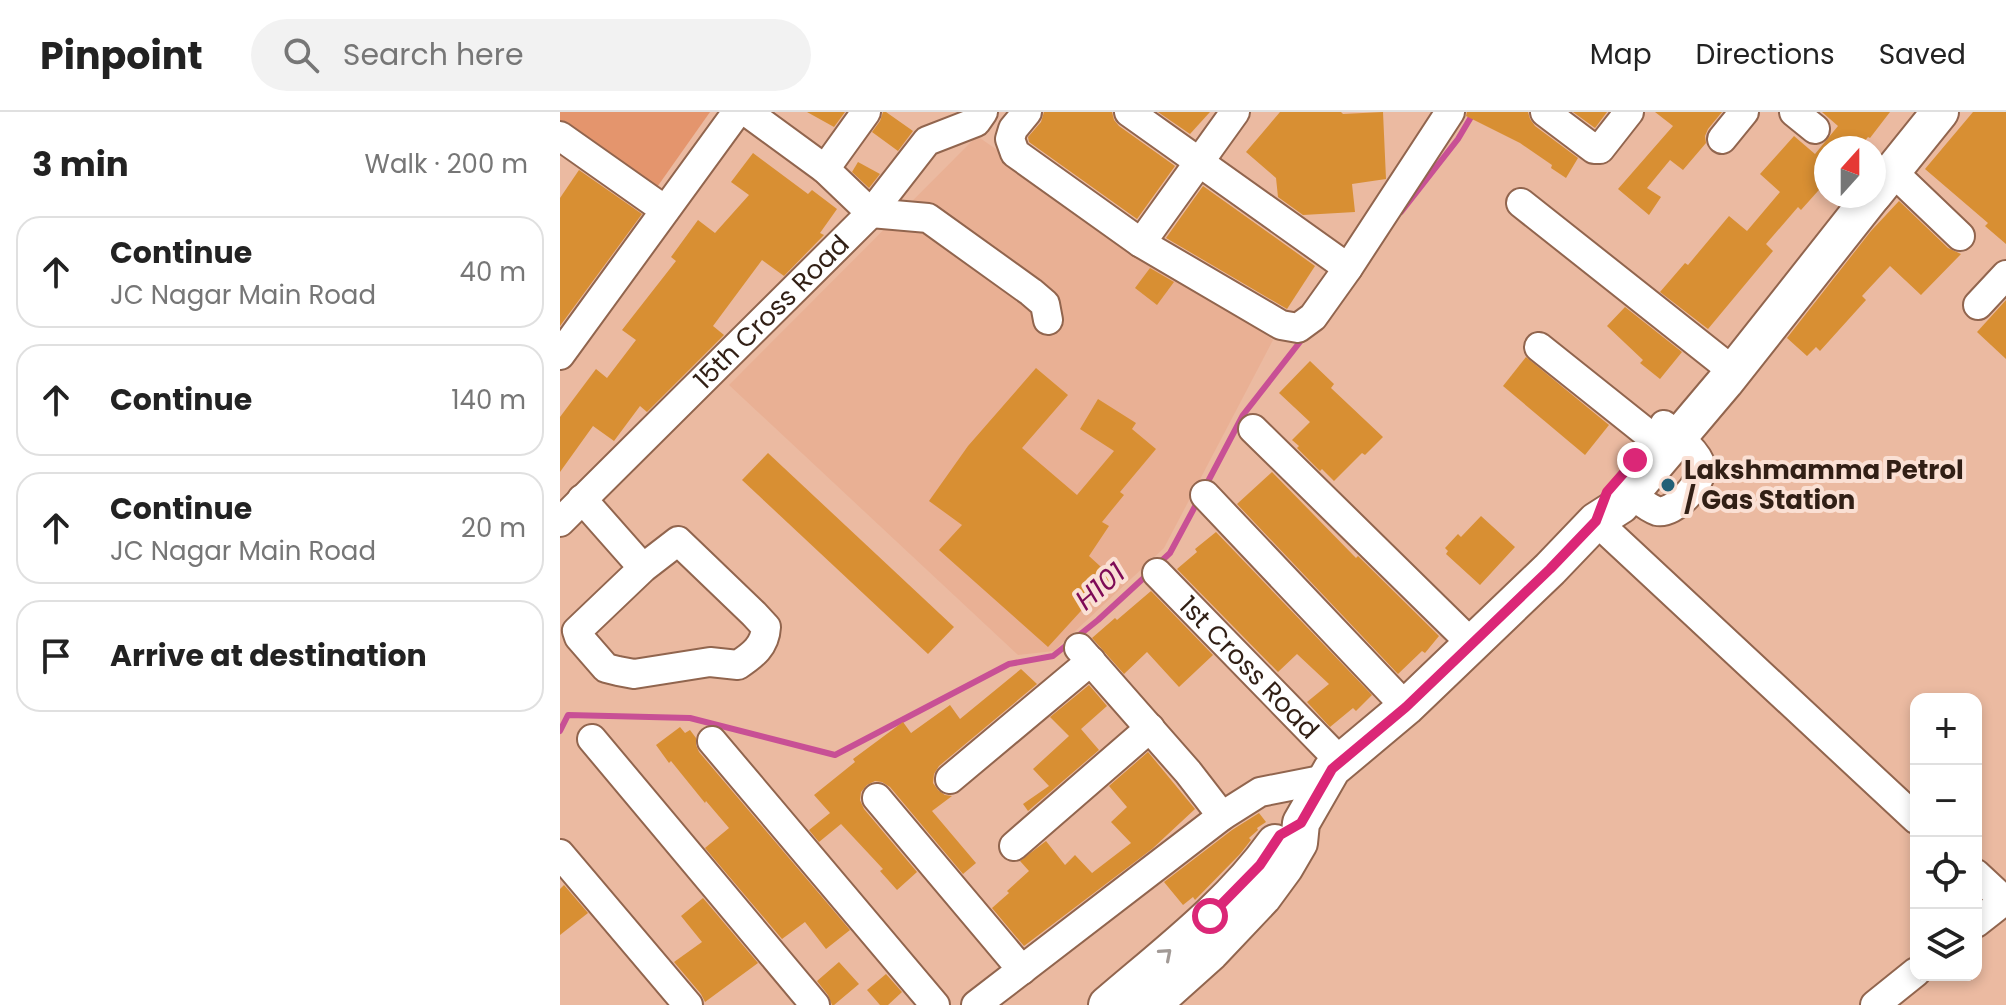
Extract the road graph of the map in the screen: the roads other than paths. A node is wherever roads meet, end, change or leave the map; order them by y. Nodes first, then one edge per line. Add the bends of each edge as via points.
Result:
1 (737, 112) edge
2 (747, 112) edge
3 (866, 112) edge
4 (983, 112) edge
5 (1027, 112) edge
6 (1129, 112) edge
7 (1235, 112) edge
8 (1450, 112) edge
9 (1545, 112) edge
10 (1629, 112) edge
11 (1744, 112) edge
12 (1916, 112) edge
13 (1940, 112) edge
14 (561, 138) edge
15 (1722, 139) dead end
16 (1199, 163) junction
17 (1886, 166) edge
18 (825, 169) junction
19 (1886, 172) edge
20 (1886, 186) edge
21 (1521, 203) dead end
22 (1841, 208) edge
23 (1854, 208) edge
24 (665, 210) junction
25 (871, 213) junction
26 (1960, 236) dead end
27 (1825, 240) junction
28 (1141, 243) junction
29 (1348, 268) junction
30 (2006, 275) edge
31 (1978, 305) dead end
32 (1048, 320) dead end
33 (1539, 347) dead end
34 (560, 355) edge
35 (1726, 365) junction
36 (1253, 429) dead end
37 (1665, 433) junction
38 (1205, 495) dead end
39 (582, 499) junction
40 (1596, 521) junction
41 (560, 522) edge
42 (643, 568) junction
43 (1157, 573) dead end
44 (1472, 644) junction
45 (1406, 707) junction
46 (1150, 728) junction
47 (592, 739) dead end
48 (712, 741) dead end
49 (1333, 770) junction
50 (950, 779) dead end
51 (877, 798) dead end
52 (1910, 813) edge
53 (1222, 816) junction
54 (1301, 823) junction
55 (1014, 846) dead end
56 (560, 854) edge
57 (1982, 880) edge
58 (2005, 901) edge
59 (1982, 918) edge
60 (1022, 970) junction
61 (1910, 977) edge
62 (688, 1005) edge
63 (815, 1005) edge
64 (935, 1005) edge
65 (976, 1005) edge
66 (1107, 1005) edge
67 (1152, 1005) edge
68 (1875, 1005) edge

1 - 24 street
2 - 18 street
3 - 18 street
4 - 25 street, 15th Cross Road via 976,122 927,141
5 - 28 street via 1010,139 1015,153
6 - 16 street
7 - 16 street
8 - 29 street
9 - 10 street via 1600,149
11 - 15 street
12 - 17 main road
13 - 19 main road
14 - 24 street
16 - 28 street
16 - 29 street
18 - 25 street
20 - 26 street
21 - 35 street
22 - 27 main road
23 - 27 main road
24 - 34 street
25 - 32 street via 928,218 1031,292 1045,304
25 - 39 street, 15th Cross Road
27 - 35 main road
28 - 29 street via 1281,325 1298,328 1313,317
30 - 31 street
33 - 37 street
35 - 37 main road
36 - 44 street
37 - 40 main road via 1607,492
37 - 40 main road via 1631,494
38 - 45 street
39 - 41 street, 15th Cross Road
39 - 42 street
40 - 44 main road
40 - 52 street
42 - 42 street via 577,631 606,668 634,674 710,662 738,665 766,639 766,627 678,541
43 - 49 street, 1st Cross Road
44 - 45 main road
45 - 49 main road
46 - 50 street via 1085,655
46 - 53 street
46 - 55 street
47 - 63 street
48 - 64 street
49 - 53 street via 1260,792
49 - 54 main road
51 - 60 street
53 - 60 street
66 -> 54 main road via 1210,916 1260,865 1280,835
54 - 67 main road via 1299,843 1263,897
56 - 62 street
57 - 58 street
58 - 59 street
60 - 65 street
61 - 68 street

